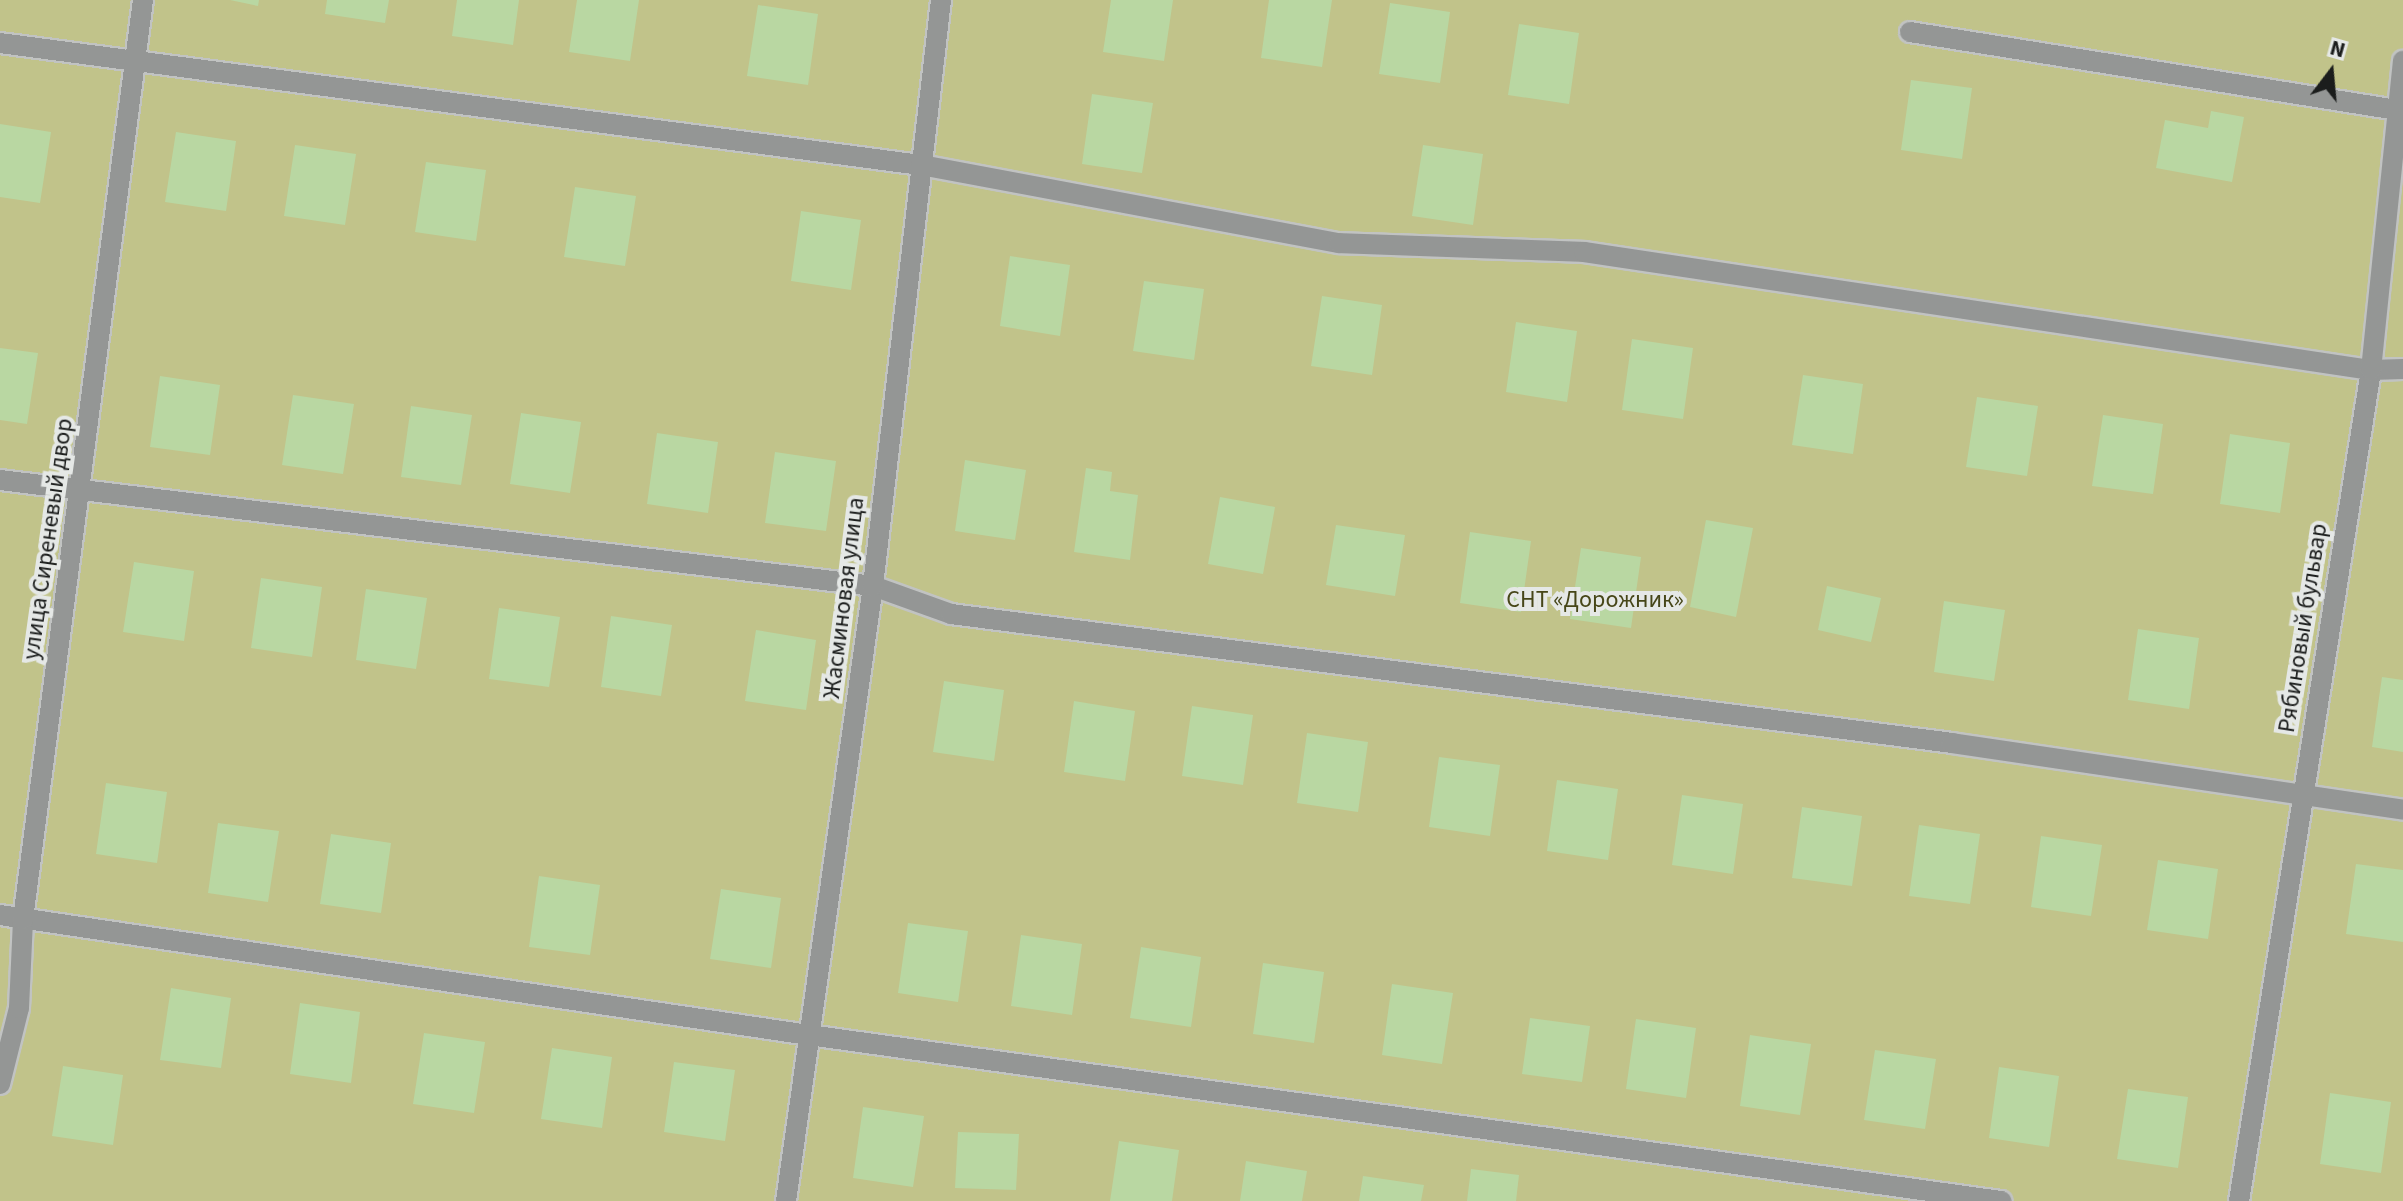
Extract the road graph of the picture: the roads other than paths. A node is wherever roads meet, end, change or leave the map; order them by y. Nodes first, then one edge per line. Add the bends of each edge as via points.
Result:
1 (143, 0) edge
2 (941, 0) edge
3 (1910, 32) dead end
4 (0, 43) edge
5 (2403, 61) edge
6 (133, 62) junction
7 (2398, 110) junction
8 (921, 165) junction
9 (2403, 369) edge
10 (2371, 370) junction
11 (0, 480) edge
12 (81, 492) junction
13 (873, 586) junction
14 (2302, 797) junction
15 (2403, 810) edge
16 (0, 915) edge
17 (23, 919) junction
18 (809, 1035) junction
19 (0, 1084) edge
20 (786, 1201) edge
21 (2001, 1201) edge
22 (2239, 1201) edge

1 - 6 street, улица Сиреневый двор
2 - 8 street, Жасминовая улица
3 - 7 street
4 - 6 street
5 - 7 street, Рябиновый бульвар
6 - 8 street
6 - 12 street, улица Сиреневый двор
7 - 10 street, Рябиновый бульвар
8 - 10 street via 1339,243 1584,252
8 - 13 street, Жасминовая улица
9 - 10 street
10 - 14 street, Рябиновый бульвар
11 - 12 street
12 - 13 street
12 - 17 street, улица Сиреневый двор
13 - 14 street via 951,614 1952,743
13 - 18 street, Жасминовая улица
14 - 15 street
14 - 22 street, Рябиновый бульвар
16 - 17 street
17 - 18 street
17 - 19 street, улица Сиреневый двор via 19,1008
18 - 20 street, Жасминовая улица
18 - 21 street

